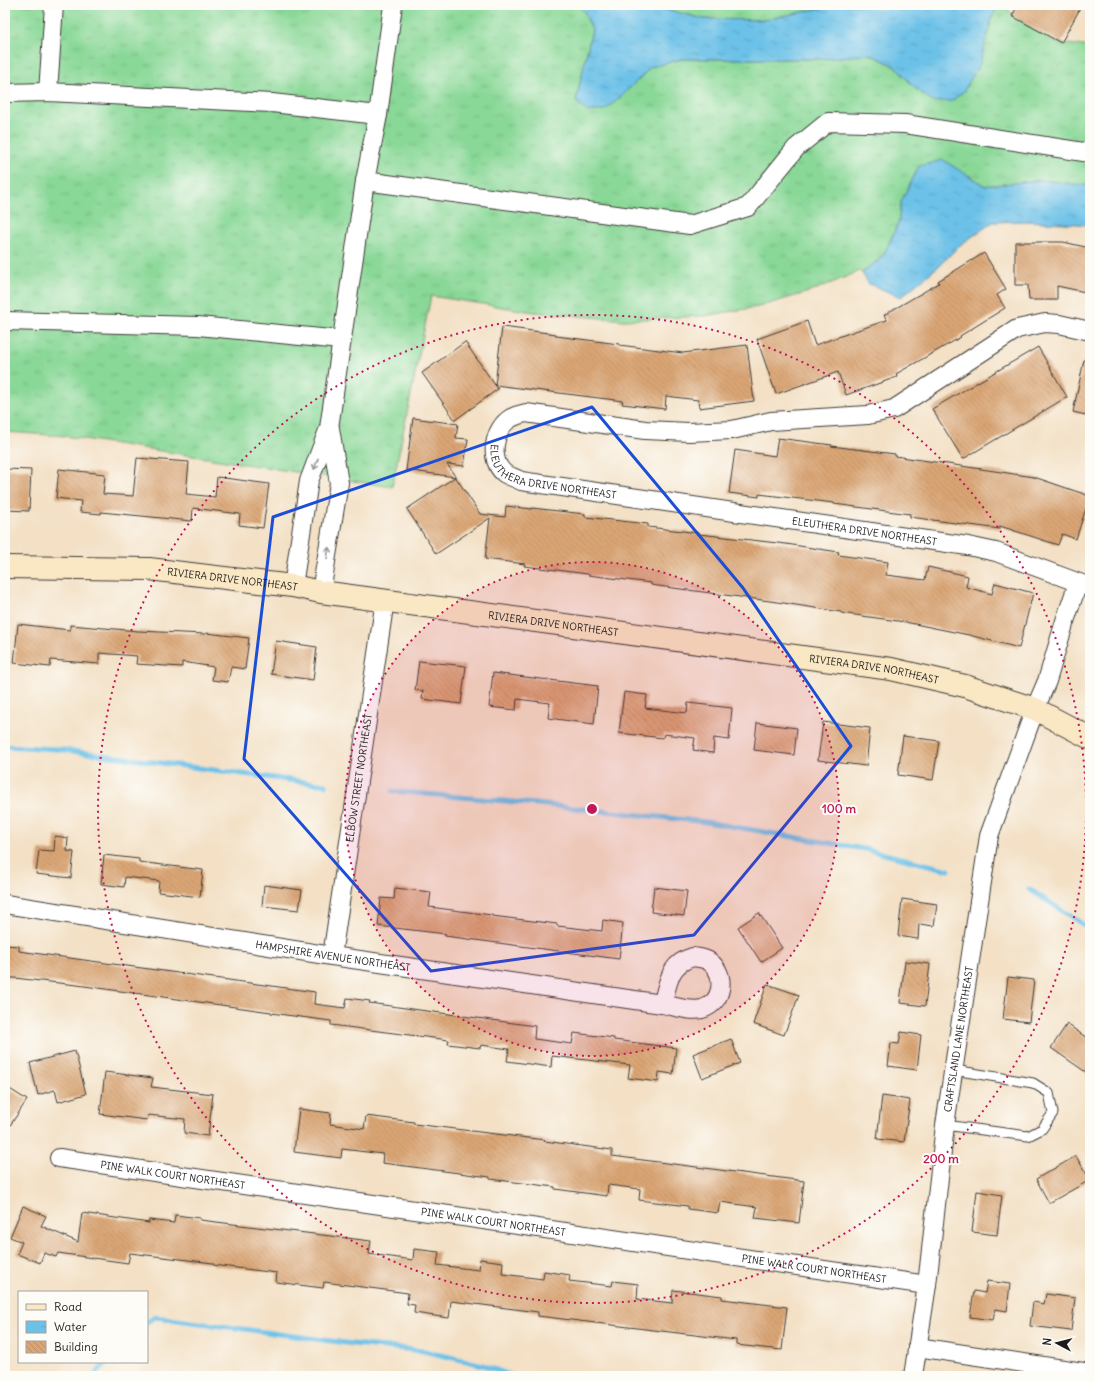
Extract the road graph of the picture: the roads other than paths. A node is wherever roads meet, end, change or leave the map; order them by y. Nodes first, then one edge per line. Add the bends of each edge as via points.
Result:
1 (54, 5) edge
2 (393, 5) edge
3 (48, 92) junction
4 (5, 93) edge
5 (378, 115) junction
6 (1090, 154) edge
7 (365, 181) junction
8 (5, 322) edge
9 (1090, 331) edge
10 (341, 340) junction
11 (329, 428) junction
12 (5, 567) edge
13 (1084, 585) edge
14 (293, 586) junction
15 (321, 592) junction
16 (385, 600) junction
17 (1035, 710) junction
18 (1090, 738) edge
19 (5, 904) edge
20 (332, 956) junction
21 (662, 1004) dead end
22 (954, 1070) junction
23 (945, 1125) junction
24 (60, 1158) dead end
25 (927, 1285) junction
26 (917, 1347) junction
27 (1090, 1373) edge
28 (913, 1376) edge

1 - 3 street
2 - 5 street
3 - 4 street
3 - 5 street via 272,103
5 - 7 street
6 - 7 street via 905,124 828,122 796,148 748,207 690,225
7 - 10 street
8 - 10 street via 198,326
9 - 13 street, ELEUTHERA DRIVE NORTHEAST via 1059,324 1017,329 894,409 868,415 771,421 732,430 689,432 645,430 526,413 511,418 501,427 494,442 496,460 504,472 521,481 968,546 996,552
10 - 11 street
11 -> 14 street via 309,481
15 -> 11 street via 339,483
12 - 14 street, RIVIERA DRIVE NORTHEAST via 149,569
13 - 17 street, ELEUTHERA DRIVE NORTHEAST via 1065,621 1047,681
14 - 15 street, RIVIERA DRIVE NORTHEAST
15 - 16 street, RIVIERA DRIVE NORTHEAST
16 - 17 street, RIVIERA DRIVE NORTHEAST via 891,669 965,686
16 - 20 street, ELBOW STREET NORTHEAST
17 - 18 street, RIVIERA DRIVE NORTHEAST
17 - 22 street, CRAFTSLAND LANE NORTHEAST via 989,836
19 - 20 street, HAMPSHIRE AVENUE NORTHEAST
20 - 21 street, HAMPSHIRE AVENUE NORTHEAST
22 - 23 street, CRAFTSLAND LANE NORTHEAST
22 - 23 lane via 1033,1083 1049,1093 1053,1113 1042,1129 1028,1136
23 - 25 street, CRAFTSLAND LANE NORTHEAST
24 - 25 street, PINE WALK COURT NORTHEAST
25 - 26 street, CRAFTSLAND LANE NORTHEAST
26 - 27 street
26 - 28 street, CRAFTSLAND LANE NORTHEAST

